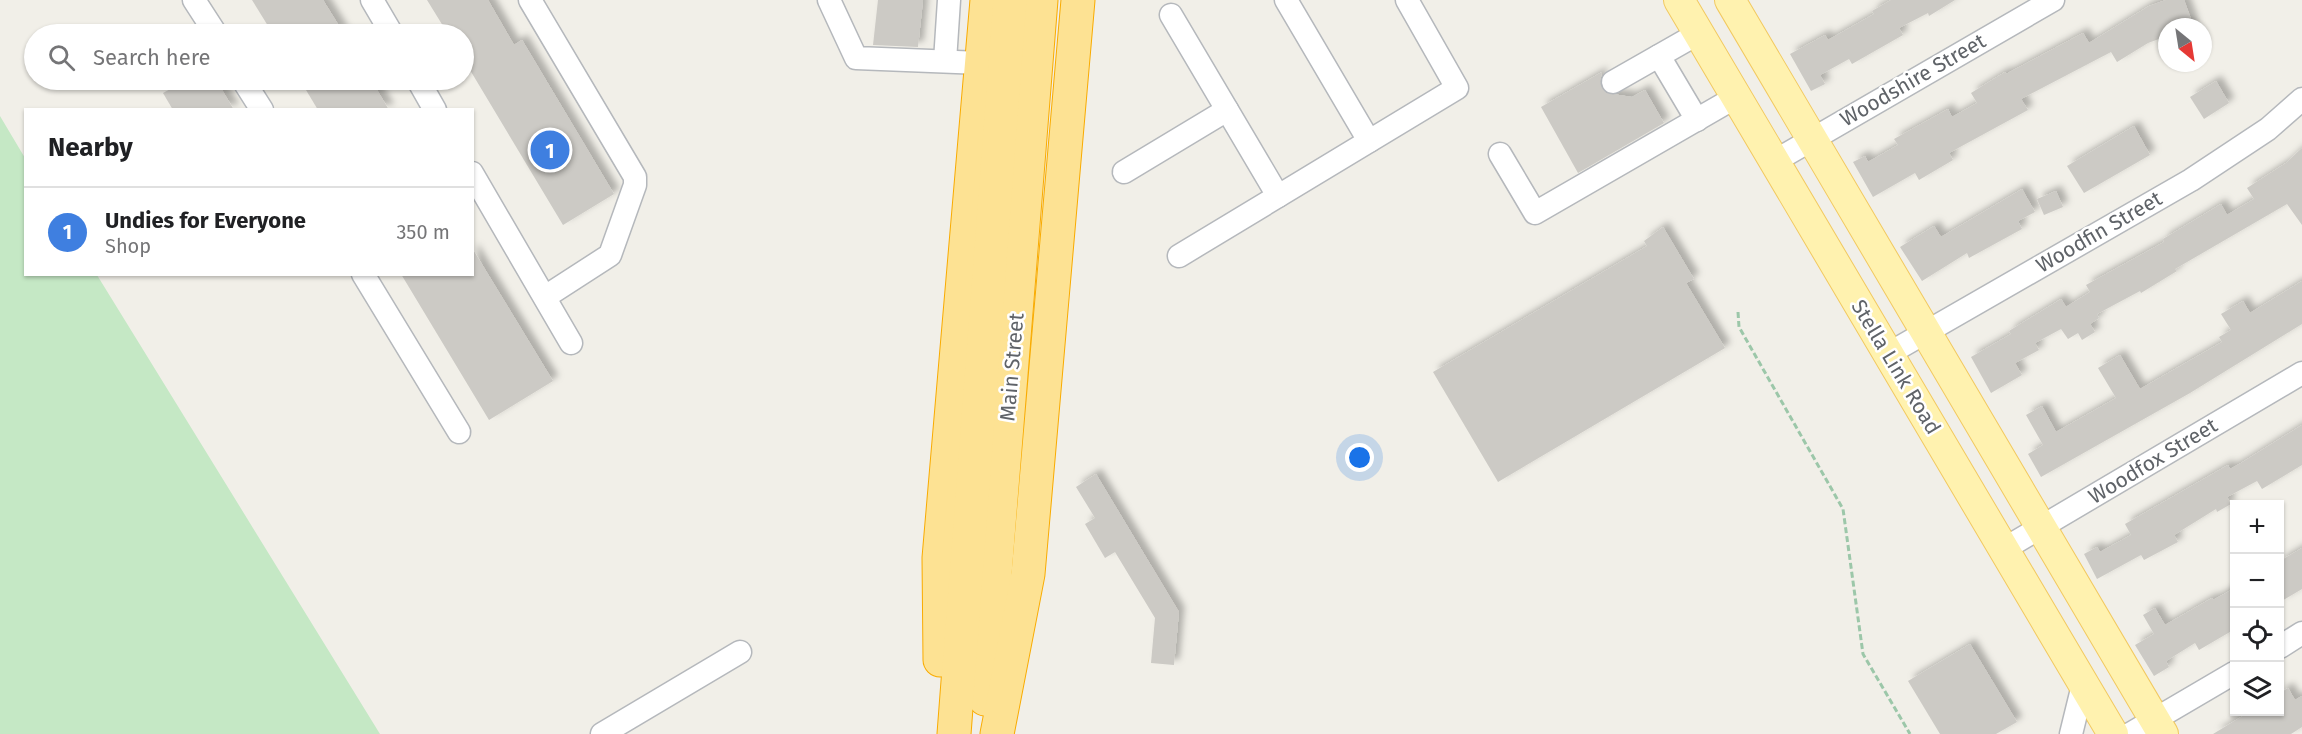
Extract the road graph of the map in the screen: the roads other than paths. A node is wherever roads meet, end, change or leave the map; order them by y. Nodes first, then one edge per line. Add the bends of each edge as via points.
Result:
1 (194, 0) edge
2 (372, 0) edge
3 (530, 0) edge
4 (829, 0) edge
5 (949, 0) edge
6 (987, 0) edge
7 (1010, 0) edge
8 (1041, 0) edge
9 (1078, 0) edge
10 (1286, 0) edge
11 (1407, 0) edge
12 (1679, 0) edge
13 (1730, 0) edge
14 (2053, 0) edge
15 (1171, 15) dead end
16 (210, 24) edge
17 (386, 24) edge
18 (1699, 33) junction
19 (1659, 56) junction
20 (945, 61) junction
21 (981, 63) junction
22 (1613, 82) dead end
23 (249, 90) edge
24 (424, 90) edge
25 (1736, 97) junction
26 (2302, 99) edge
27 (261, 108) edge
28 (434, 108) edge
29 (1227, 110) junction
30 (1697, 120) junction
31 (1812, 139) junction
32 (1369, 141) junction
33 (1500, 154) dead end
34 (1774, 162) junction
35 (1124, 172) dead end
36 (474, 176) edge
37 (1278, 196) junction
38 (1179, 256) dead end
39 (364, 276) edge
40 (544, 297) junction
41 (1926, 332) junction
42 (571, 343) dead end
43 (1888, 354) junction
44 (2302, 373) edge
45 (459, 432) dead end
46 (2041, 527) junction
47 (2004, 549) junction
48 (2302, 633) edge
49 (2284, 644) edge
50 (740, 652) dead end
51 (2230, 676) edge
52 (2084, 685) junction
53 (2149, 729) edge
54 (602, 734) edge
55 (941, 734) edge
56 (954, 734) edge
57 (983, 734) edge
58 (997, 734) edge
59 (2071, 734) edge
60 (2113, 734) edge

1 - 16 street
2 - 17 street
3 - 40 street via 635,177 610,255
4 - 20 street via 856,58
5 - 20 street
6 - 21 highway
7 - 56 highway, Main Street
8 - 57 highway, Main Street
9 - 58 highway via 1028,574
10 - 32 street
11 - 32 street via 1457,88
12 - 18 main road, Stella Link Road
13 - 31 main road, Stella Link Road
14 - 31 street, Woodshire Street
15 - 29 street
18 - 19 street
18 - 25 main road, Stella Link Road
19 - 22 street
19 - 30 street
20 - 21 street
21 - 55 highway via 939,558
23 - 27 street
24 - 28 street
25 - 30 street
25 - 34 main road, Stella Link Road
26 - 41 street, Woodfin Street via 2268,129 2191,180
29 - 35 street
29 - 37 street
30 - 33 street via 1535,213
31 - 34 street, Woodshire Street
31 - 41 main road, Stella Link Road
32 - 37 street
34 - 43 main road, Stella Link Road
36 - 40 street
37 - 38 street
39 - 45 street
40 - 42 street
41 - 43 street, Woodfin Street
41 - 46 main road, Stella Link Road
43 - 47 main road, Stella Link Road
44 - 46 street, Woodfox Street
46 - 47 street, Woodfox Street
46 - 53 main road, Stella Link Road
47 - 52 main road, Stella Link Road
48 - 49 street
50 - 54 street
51 - 53 street
52 - 59 street
52 - 60 main road, Stella Link Road

